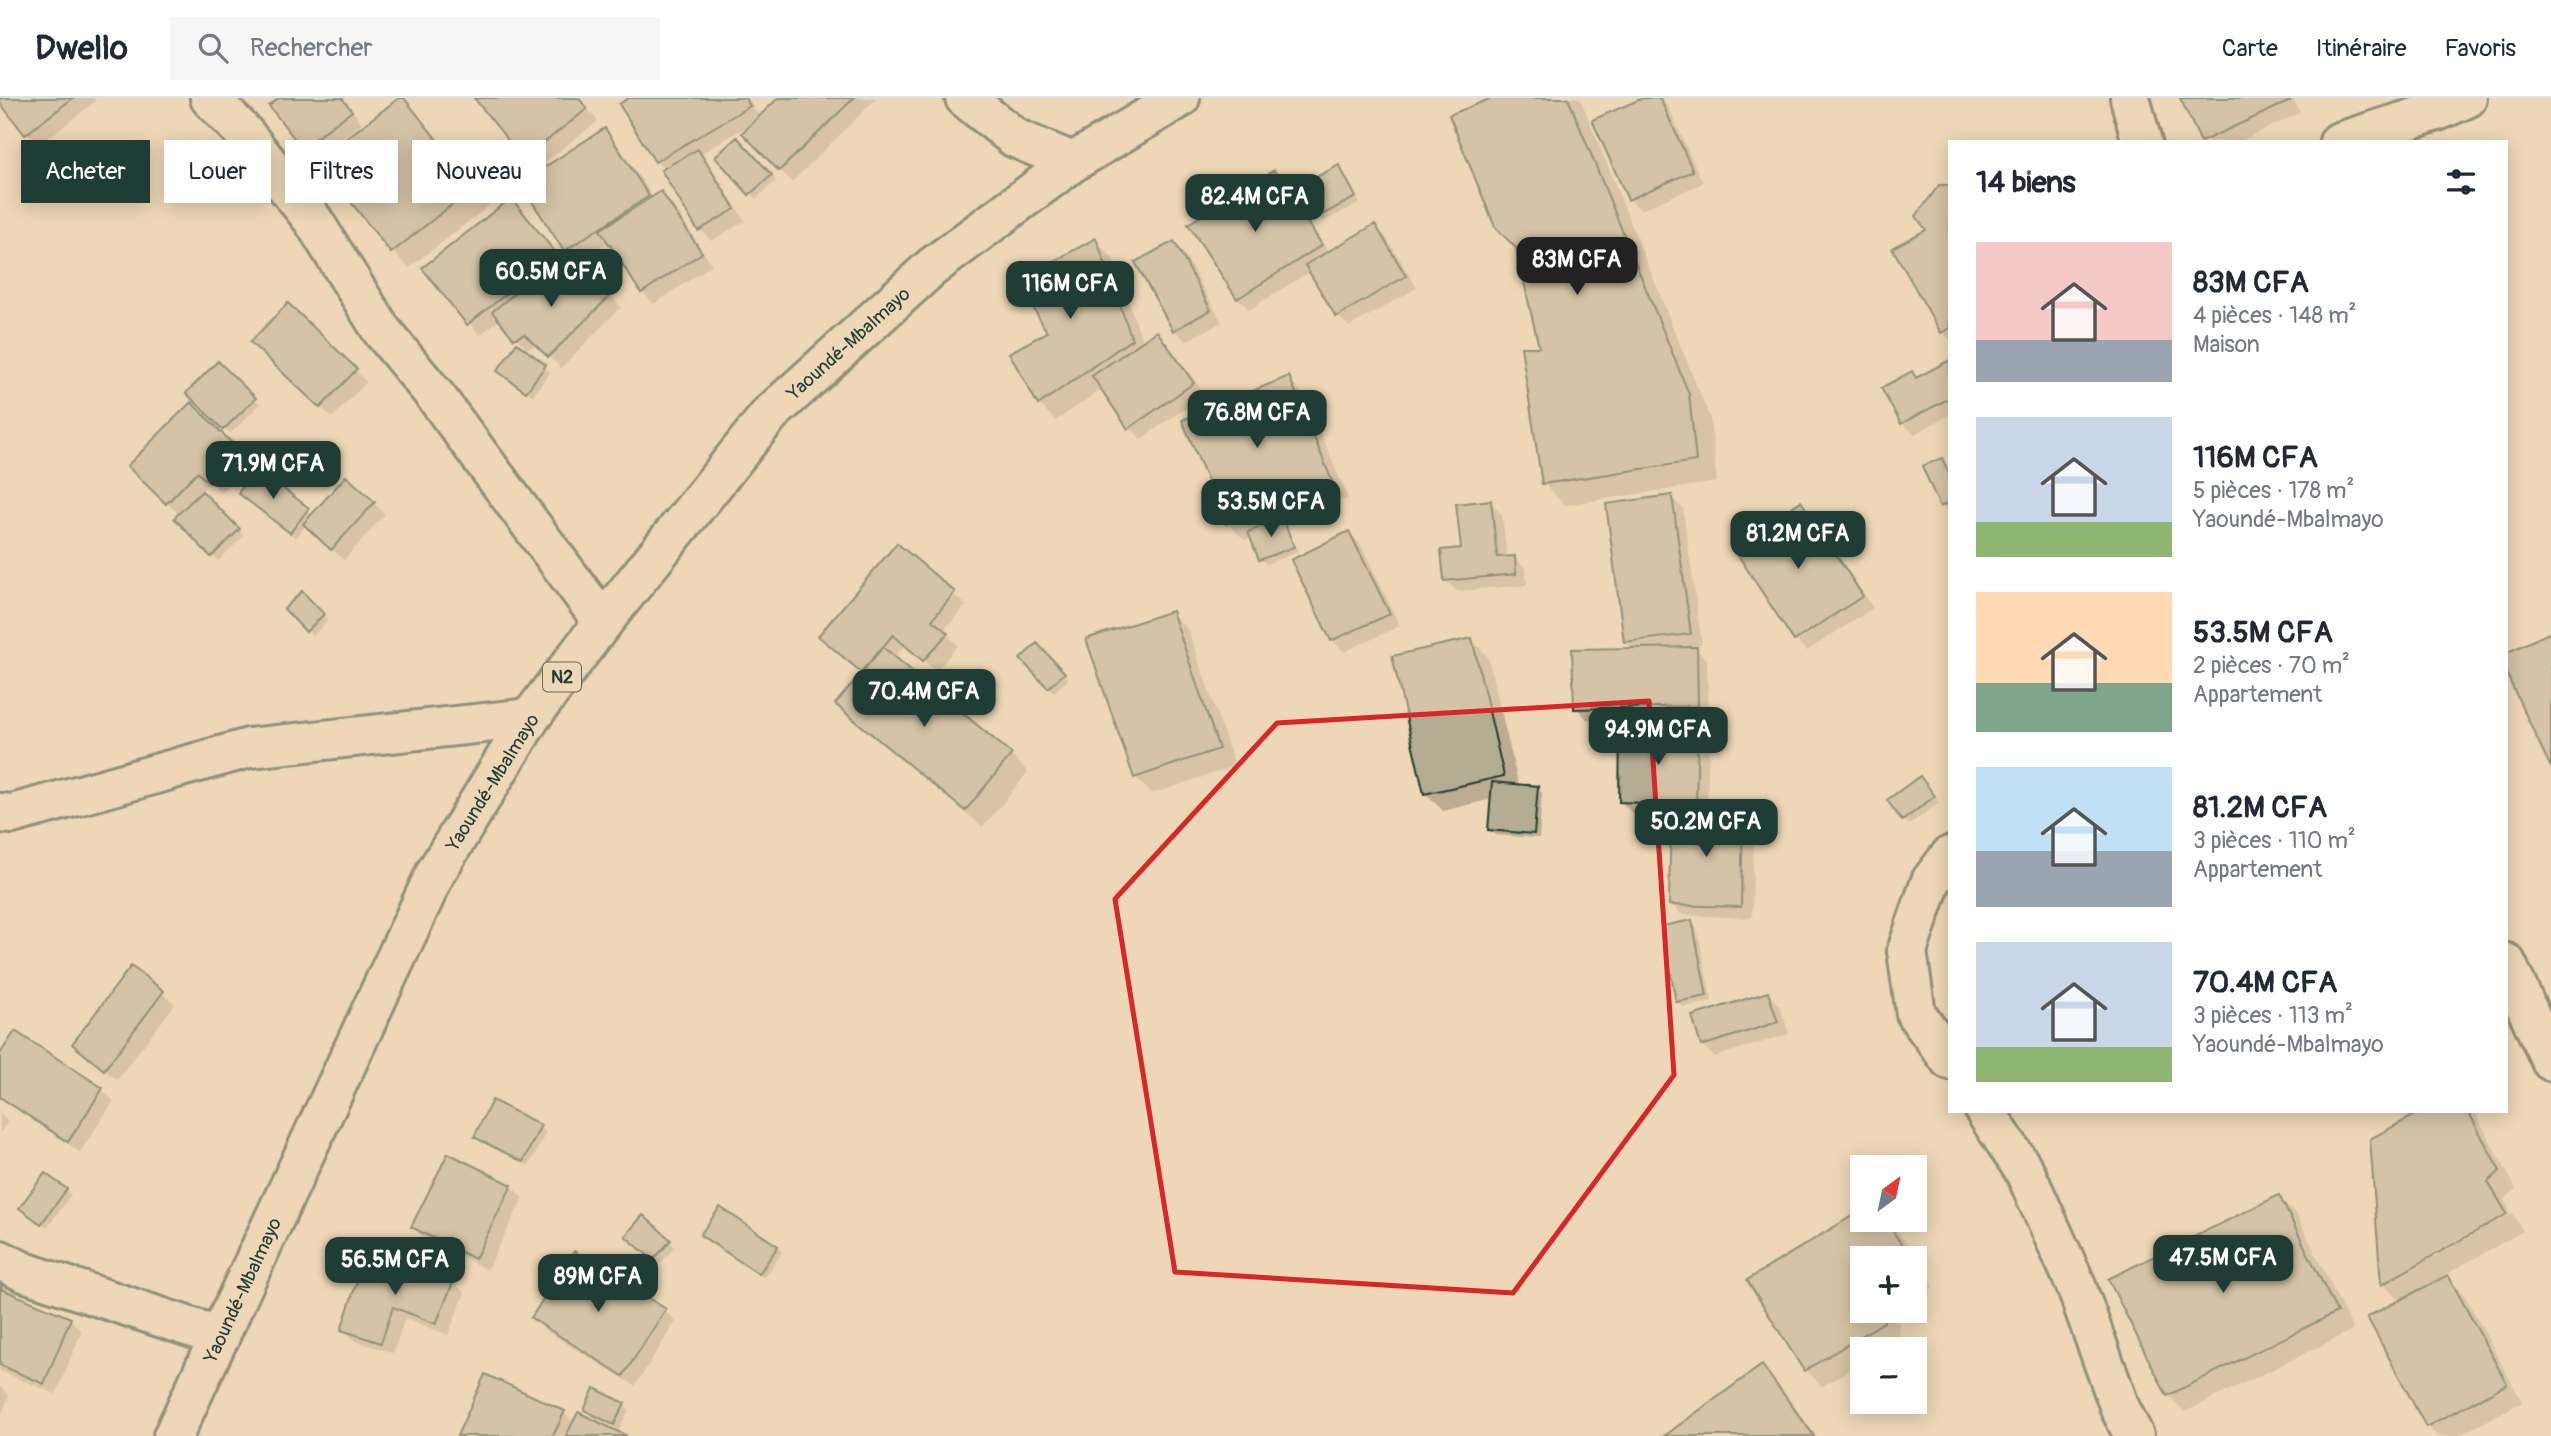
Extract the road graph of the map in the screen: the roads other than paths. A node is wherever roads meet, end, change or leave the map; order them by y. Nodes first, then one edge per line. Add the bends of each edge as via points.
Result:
1 (210, 98) edge
2 (965, 98) edge
3 (1180, 98) edge
4 (2130, 98) edge
5 (2467, 98) edge
6 (2141, 140) edge
7 (2345, 140) edge
8 (1073, 162) junction
9 (603, 622) junction
10 (530, 718) junction
11 (0, 813) edge
12 (1948, 859) edge
13 (2508, 967) edge
14 (1948, 1057) edge
15 (2551, 1061) edge
16 (1986, 1113) edge
17 (0, 1260) edge
18 (219, 1337) junction
19 (173, 1436) edge
20 (2134, 1436) edge

1 - 9 main road via 313,219 382,331
2 - 8 main road via 1015,138
3 - 8 main road, Yaoundé-Mbalmayo / N2
4 - 6 main road
5 - 7 main road
8 - 9 main road, Yaoundé-Mbalmayo / N2 via 932,267 770,414
9 - 10 main road, Yaoundé-Mbalmayo / N2
10 - 11 main road via 249,748 12,814
10 - 18 main road, Yaoundé-Mbalmayo / N2 via 436,872
12 - 14 main road via 1931,881 1907,951 1916,1014
13 - 15 main road
16 - 20 main road via 2025,1172 2075,1283
17 - 18 main road
18 - 19 main road, Yaoundé-Mbalmayo / N2

